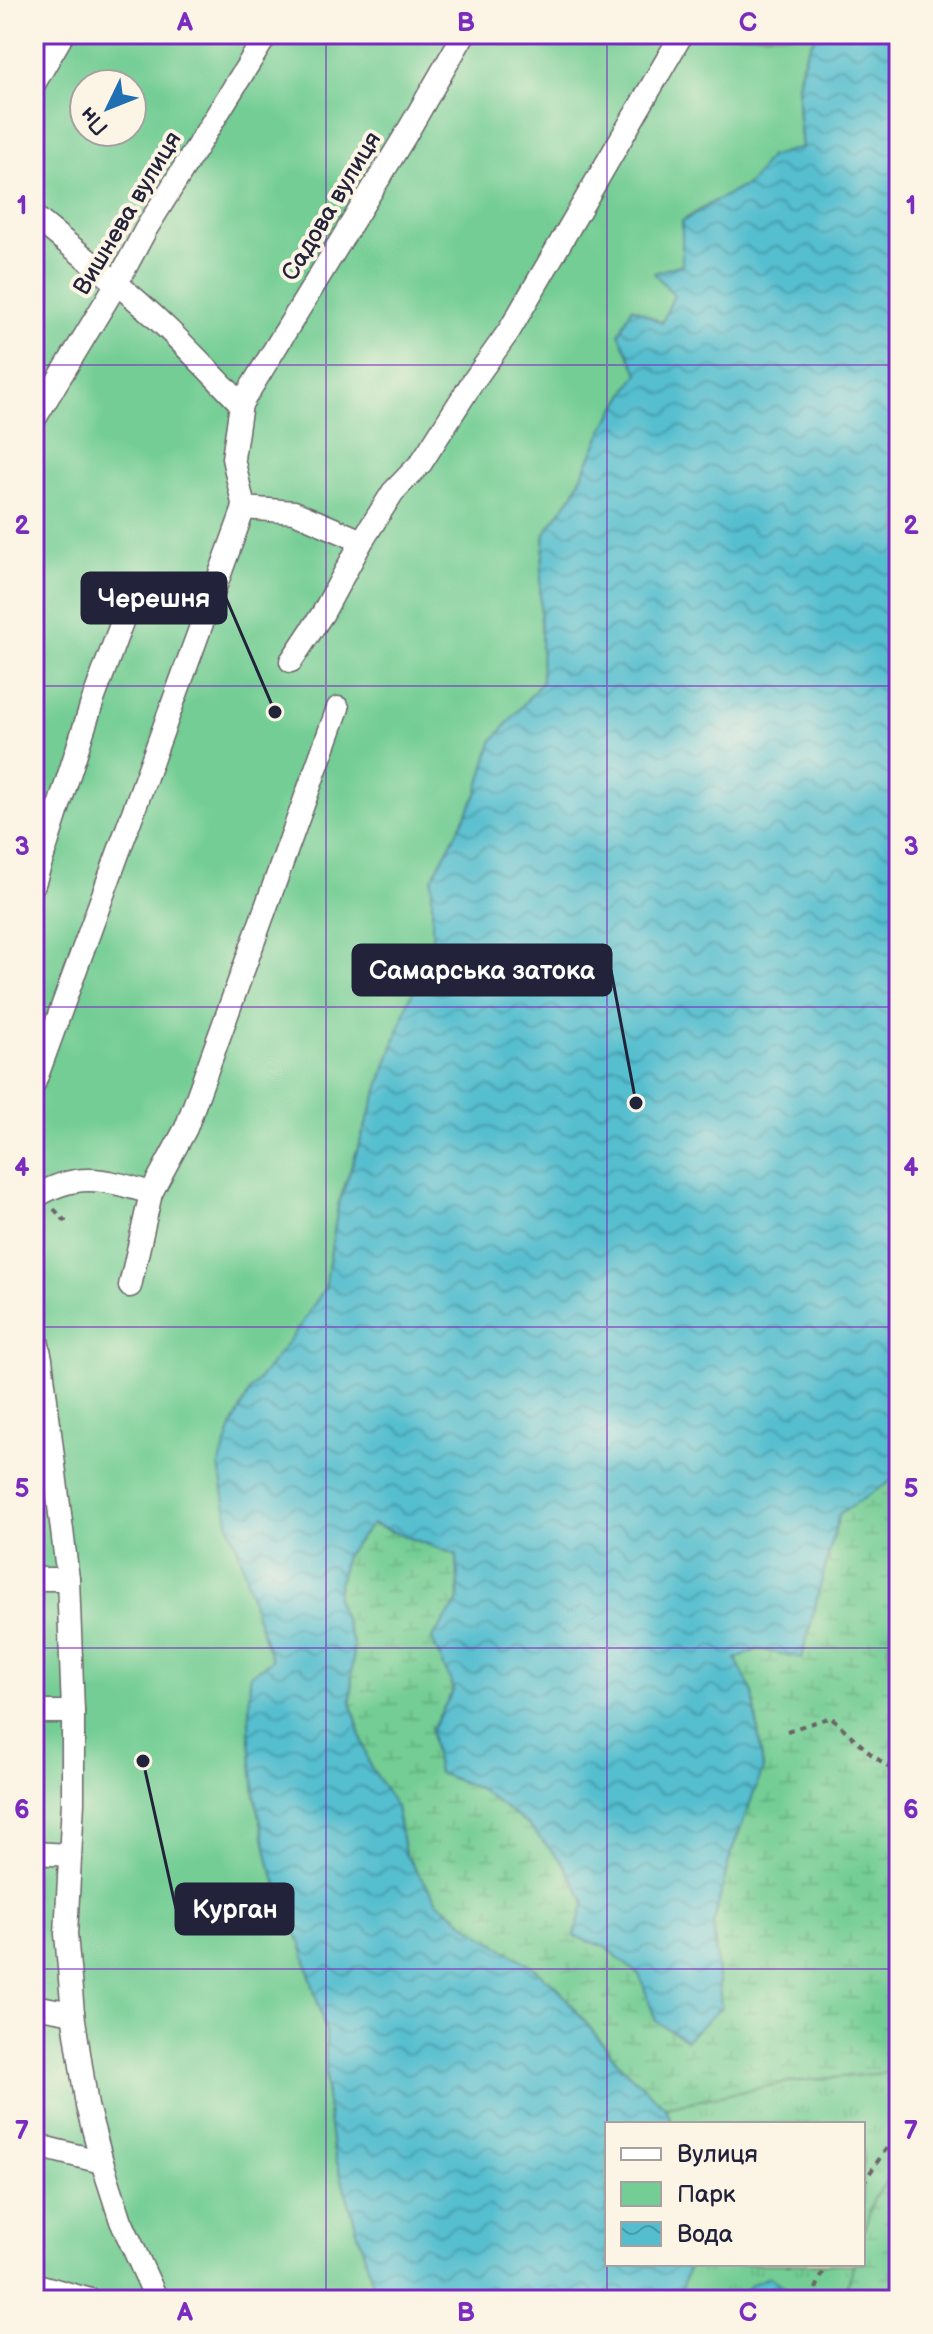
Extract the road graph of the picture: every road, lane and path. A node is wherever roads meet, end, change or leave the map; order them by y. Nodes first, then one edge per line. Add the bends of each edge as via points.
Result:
1 (63, 34) edge
2 (267, 34) edge
3 (464, 34) edge
4 (682, 34) edge
5 (34, 84) edge
6 (34, 216) edge
7 (117, 283) junction
8 (241, 404) junction
9 (34, 420) edge
10 (244, 508) junction
11 (362, 541) junction
12 (126, 611) dead end
13 (291, 661) dead end
14 (338, 708) dead end
15 (34, 884) edge
16 (34, 1084) edge
17 (151, 1193) junction
18 (34, 1198) edge
19 (130, 1286) dead end
20 (34, 1327) edge
21 (42, 1446) edge
22 (34, 1579) edge
23 (68, 1579) junction
24 (34, 1712) edge
25 (73, 1712) junction
26 (787, 1731) dead end
27 (899, 1774) edge
28 (34, 1853) edge
29 (69, 1855) junction
30 (34, 2006) edge
31 (73, 2013) junction
32 (899, 2130) edge
33 (34, 2145) edge
34 (102, 2162) junction
35 (865, 2180) edge
36 (826, 2266) edge
37 (34, 2284) edge
38 (91, 2300) edge
39 (157, 2300) edge
40 (811, 2300) edge

1 - 5 street
2 - 7 street, Вишнева вулиця
3 - 8 street, Садова вулиця
4 - 11 street via 509,331
6 - 7 street
7 - 8 street
7 - 9 street, Вишнева вулиця
8 - 10 street via 233,458
10 - 11 street via 294,512
10 - 16 street
11 - 13 street
12 - 15 street
14 - 17 street via 186,1128
17 - 18 street via 100,1179 73,1181
17 - 19 street
20 - 21 street via 41,1359
21 - 23 street
22 - 23 street
23 - 25 street
24 - 25 street
25 - 29 street
26 - 27 path via 831,1717
28 - 29 street
29 - 31 street via 66,1934
30 - 31 street
31 - 34 street via 87,2106
32 - 35 path
33 - 34 street
34 - 39 street via 121,2221
36 - 40 path
37 - 38 street

